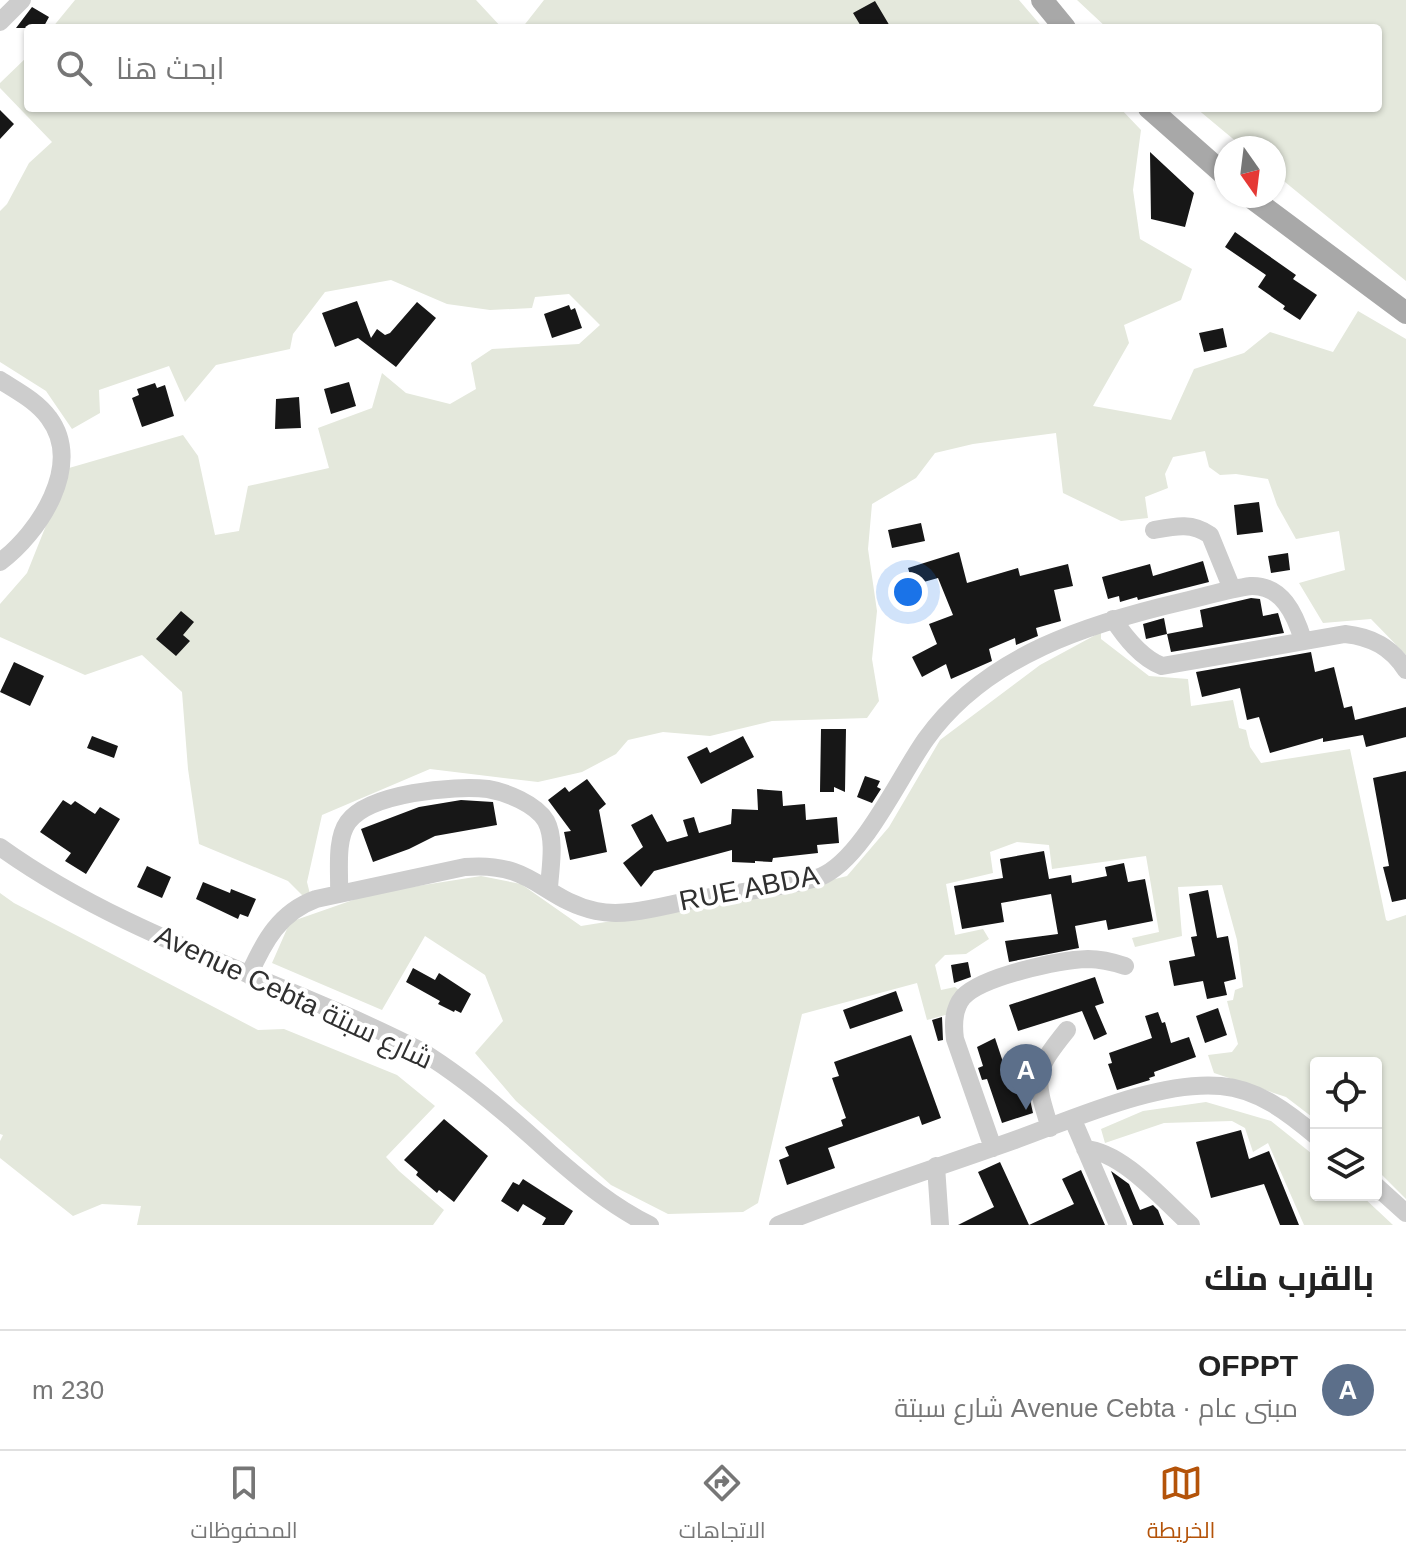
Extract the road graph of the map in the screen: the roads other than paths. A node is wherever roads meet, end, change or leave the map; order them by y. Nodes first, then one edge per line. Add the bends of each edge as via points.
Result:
1 (22, 0) edge
2 (1042, 0) edge
3 (0, 22) edge
4 (1062, 24) edge
5 (1154, 112) edge
6 (1214, 165) edge
7 (1265, 208) edge
8 (1406, 313) edge
9 (0, 380) edge
10 (1154, 530) dead end
11 (0, 562) edge
12 (1232, 589) junction
13 (1113, 619) junction
14 (1303, 640) junction
15 (1406, 670) edge
16 (0, 847) edge
17 (549, 888) junction
18 (339, 894) junction
19 (1125, 966) dead end
20 (249, 975) junction
21 (1067, 1030) dead end
22 (1073, 1120) junction
23 (1050, 1128) junction
24 (1310, 1132) edge
25 (993, 1148) junction
26 (1085, 1149) junction
27 (936, 1166) junction
28 (1382, 1191) edge
29 (1406, 1213) edge
30 (786, 1224) edge
31 (650, 1225) edge
32 (940, 1225) edge
33 (1118, 1225) edge
34 (1191, 1225) edge

1 - 3 street
2 - 4 main road
5 - 6 main road
7 - 8 main road
9 - 11 street via 48,416 61,459 51,501 38,524
10 - 12 street via 1186,525 1210,535
12 - 13 street, RUE ABDA
12 - 14 street, RUE ABDA via 1261,586 1273,591 1290,610
13 - 14 street via 1135,647 1162,666
13 - 17 street, RUE ABDA via 1036,648 962,697 927,737 859,845 832,872 623,912 593,910
14 - 15 street via 1345,634 1368,637
16 - 20 street, Avenue Cebta شارع سبتة via 89,903
17 - 18 street, RUE ABDA via 516,871 485,865
17 - 18 street via 551,848 543,817 490,789 457,789 387,800 358,812 342,837
18 - 20 street, RUE ABDA via 300,905 284,916
19 - 25 street via 1079,960 1013,974 985,983 959,1003 955,1039
20 - 31 street, Avenue Cebta شارع سبتة via 437,1061 610,1201
21 - 23 street via 1039,1071
22 - 23 street
22 - 24 street via 1184,1086 1224,1086 1268,1100
22 - 26 street
23 - 25 street
25 - 27 street
26 - 33 street
26 - 34 street via 1116,1159
27 - 30 street
27 - 32 street
28 - 29 street

